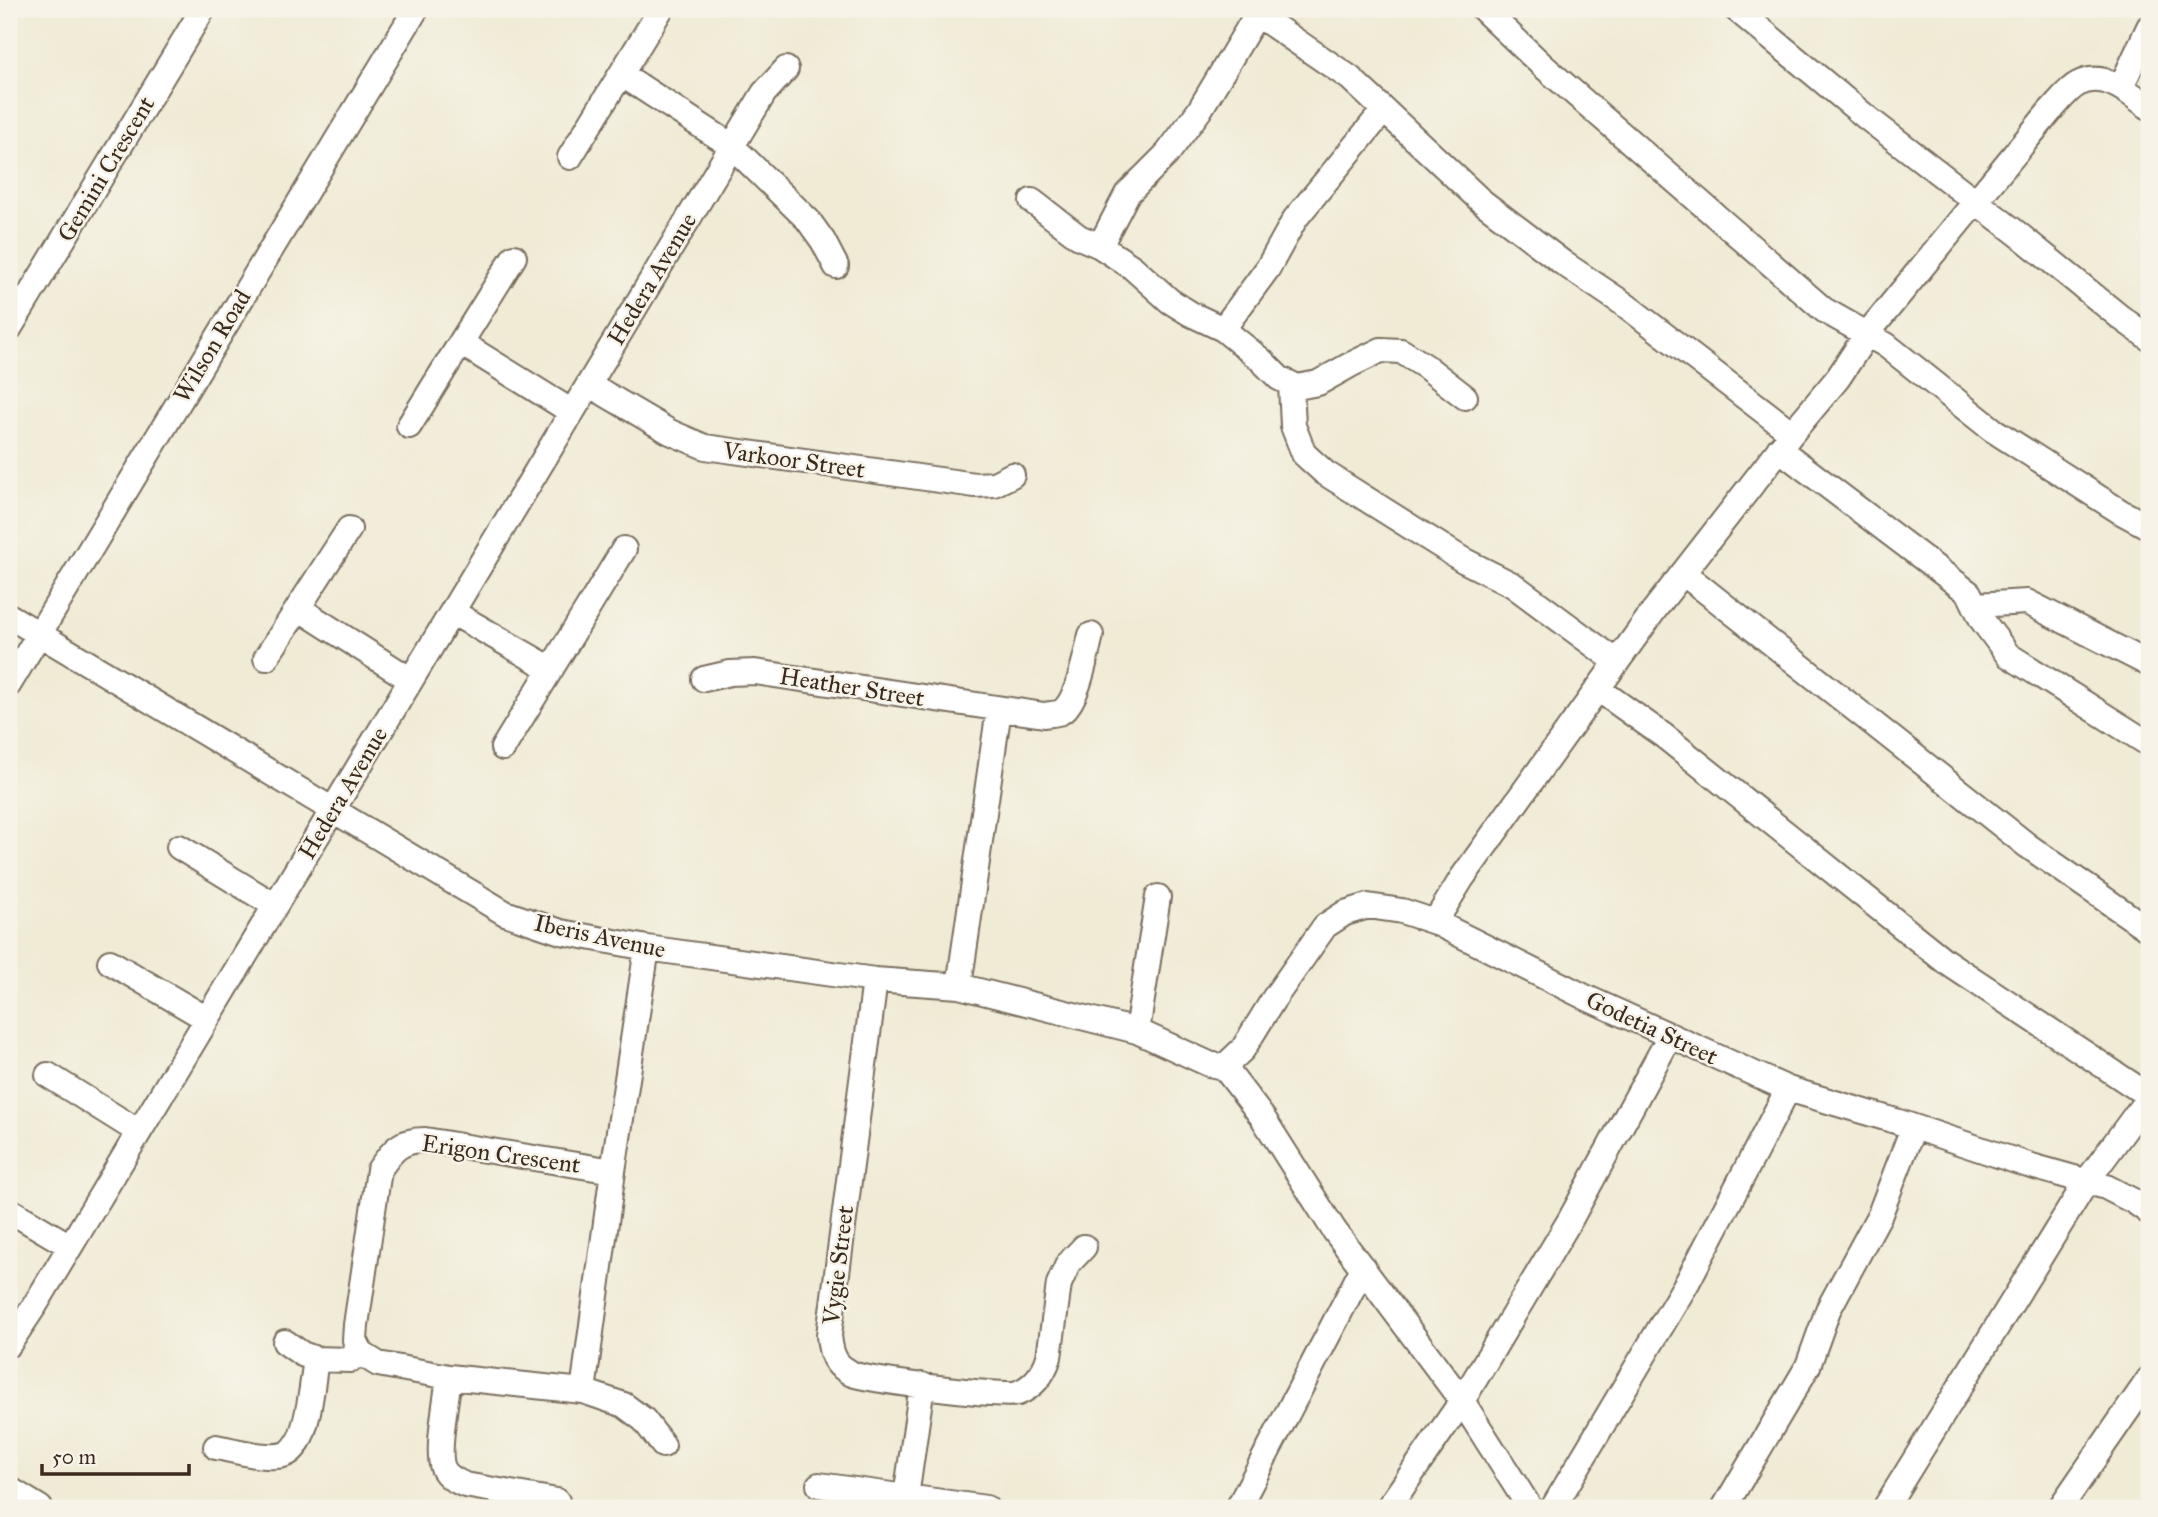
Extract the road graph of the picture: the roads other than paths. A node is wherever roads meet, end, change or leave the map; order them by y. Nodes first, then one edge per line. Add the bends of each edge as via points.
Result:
1 (203, 9) edge
2 (416, 9) edge
3 (661, 9) edge
4 (1483, 9) edge
5 (1736, 9) edge
6 (1259, 12) edge
7 (2149, 27) edge
8 (786, 69) dead end
9 (621, 74) junction
10 (2121, 87) junction
11 (2149, 107) edge
12 (1384, 110) junction
13 (732, 146) junction
14 (570, 157) dead end
15 (1032, 201) dead end
16 (1976, 202) junction
17 (1100, 246) junction
18 (514, 257) dead end
19 (836, 266) dead end
20 (9, 329) edge
21 (1223, 329) junction
22 (1867, 334) junction
23 (2149, 338) edge
24 (461, 343) junction
25 (1291, 384) junction
26 (590, 385) junction
27 (1465, 397) dead end
28 (572, 412) junction
29 (409, 426) dead end
30 (1785, 442) junction
31 (1012, 475) dead end
32 (2149, 527) edge
33 (349, 529) dead end
34 (624, 549) dead end
35 (1683, 573) junction
36 (1975, 605) junction
37 (298, 608) junction
38 (452, 612) junction
39 (9, 616) edge
40 (39, 634) junction
41 (1091, 635) dead end
42 (266, 658) dead end
43 (1618, 662) junction
44 (2149, 664) edge
45 (551, 669) junction
46 (704, 679) dead end
47 (411, 680) junction
48 (9, 684) edge
49 (1598, 689) junction
50 (999, 709) junction
51 (2149, 744) edge
52 (503, 748) dead end
53 (333, 810) junction
54 (179, 847) dead end
55 (1158, 897) dead end
56 (274, 905) junction
57 (1435, 922) junction
58 (2149, 930) edge
59 (647, 948) junction
60 (110, 962) dead end
61 (874, 981) junction
62 (959, 986) junction
63 (207, 1019) junction
64 (1137, 1031) junction
65 (1670, 1036) junction
66 (1224, 1067) junction
67 (48, 1075) dead end
68 (1788, 1089) junction
69 (2149, 1096) edge
70 (1913, 1128) junction
71 (139, 1132) junction
72 (613, 1171) junction
73 (2087, 1181) junction
74 (9, 1210) edge
75 (2149, 1212) edge
76 (70, 1246) junction
77 (1084, 1247) dead end
78 (1363, 1268) junction
79 (285, 1342) dead end
80 (9, 1344) edge
81 (362, 1354) junction
82 (316, 1359) junction
83 (449, 1377) junction
84 (2149, 1379) edge
85 (922, 1385) junction
86 (583, 1391) junction
87 (1462, 1401) junction
88 (663, 1445) dead end
89 (216, 1447) dead end
90 (819, 1485) dead end
91 (9, 1489) edge
92 (906, 1497) junction
93 (557, 1501) dead end
94 (40, 1508) edge
95 (986, 1508) edge
96 (1238, 1508) edge
97 (1388, 1508) edge
98 (1530, 1508) edge
99 (1553, 1508) edge
100 (1724, 1508) edge
101 (1885, 1508) edge
102 (2060, 1508) edge

1 - 20 street, Gemini Crescent
2 - 40 street, Wilson Road
3 - 9 street
4 - 22 street via 1552,75 1824,310
5 - 16 street
6 - 12 street via 1350,78
6 - 17 street via 1199,111 1167,154 1128,194
7 - 10 street
8 - 13 street, Hedera Avenue via 764,93
9 - 13 street
9 - 14 street
10 - 11 street
10 - 16 street via 2095,78 2077,84
12 - 21 street via 1295,219 1268,268
12 - 30 street via 1480,200 1624,304
13 - 19 street via 808,220
13 - 26 street, Hedera Avenue
15 - 17 street via 1079,237
16 - 22 street
16 - 23 street
17 - 21 street via 1170,301
18 - 24 street
21 - 25 street
22 - 30 street via 1838,378
22 - 32 street via 1993,430
24 - 28 street
24 - 29 street
25 - 27 street via 1318,383 1381,350 1401,351
25 - 43 street via 1293,426 1304,454 1325,473 1463,560 1513,585
26 - 28 street, Hedera Avenue
26 - 31 street, Varkoor Street via 705,447 975,485 994,484
28 - 38 street, Hedera Avenue
30 - 35 street
30 - 36 street via 1969,593
33 - 37 street
34 - 45 street
35 - 43 street
35 - 58 street via 2028,846
36 - 44 street via 2026,602
36 - 51 street via 2008,655
37 - 42 street
37 - 47 street
38 - 45 street
38 - 47 street, Hedera Avenue
39 - 40 street, Iberis Avenue
40 - 48 street, Wilson Road
40 - 53 street, Iberis Avenue
41 - 50 street, Heather Street via 1080,676 1059,713
43 - 49 street
45 - 52 street
46 - 50 street, Heather Street via 755,672
47 - 53 street, Hedera Avenue
49 - 57 street
49 - 69 street via 1664,736 1945,961
50 - 62 street
53 - 56 street, Hedera Avenue
53 - 59 street, Iberis Avenue via 505,913 561,932
54 - 56 street
55 - 64 street
56 - 63 street, Hedera Avenue
57 - 65 street, Godetia Street
57 - 66 street, Godetia Street via 1368,906 1325,926 1243,1049
59 - 61 street, Iberis Avenue
59 - 72 street, Erigon Crescent
60 - 63 street
61 - 62 street, Iberis Avenue
61 - 85 street, Vygie Street via 830,1347 840,1367 853,1374
62 - 64 street, Iberis Avenue
63 - 71 street, Hedera Avenue
64 - 66 street, Iberis Avenue via 1209,1065
65 - 68 street, Godetia Street
65 - 87 street via 1570,1220
66 - 78 street via 1264,1118
67 - 71 street
68 - 70 street, Godetia Street
68 - 99 street via 1688,1281
69 - 73 street
70 - 73 street, Godetia Street
70 - 100 street via 1880,1214 1828,1310 1808,1366
71 - 76 street, Hedera Avenue
72 - 81 street, Erigon Crescent via 425,1140 400,1146 379,1170 356,1325 355,1340
72 - 86 street, Erigon Crescent
73 - 75 street, Godetia Street
73 - 101 street
74 - 76 street
76 - 80 street, Hedera Avenue
77 - 85 street, Vygie Street via 1068,1264 1059,1284 1049,1357 1034,1383 1010,1395
78 - 87 street
78 - 96 street
79 - 82 street
81 - 82 street via 350,1360
81 - 83 street via 377,1364
82 - 89 street via 303,1433 292,1450 268,1456
83 - 86 street
83 - 93 street via 440,1453 442,1467 451,1479
84 - 102 street
85 - 92 street
86 - 88 street via 624,1405 644,1420
87 - 97 street
87 - 98 street
90 - 92 street
91 - 94 street
92 - 95 street

